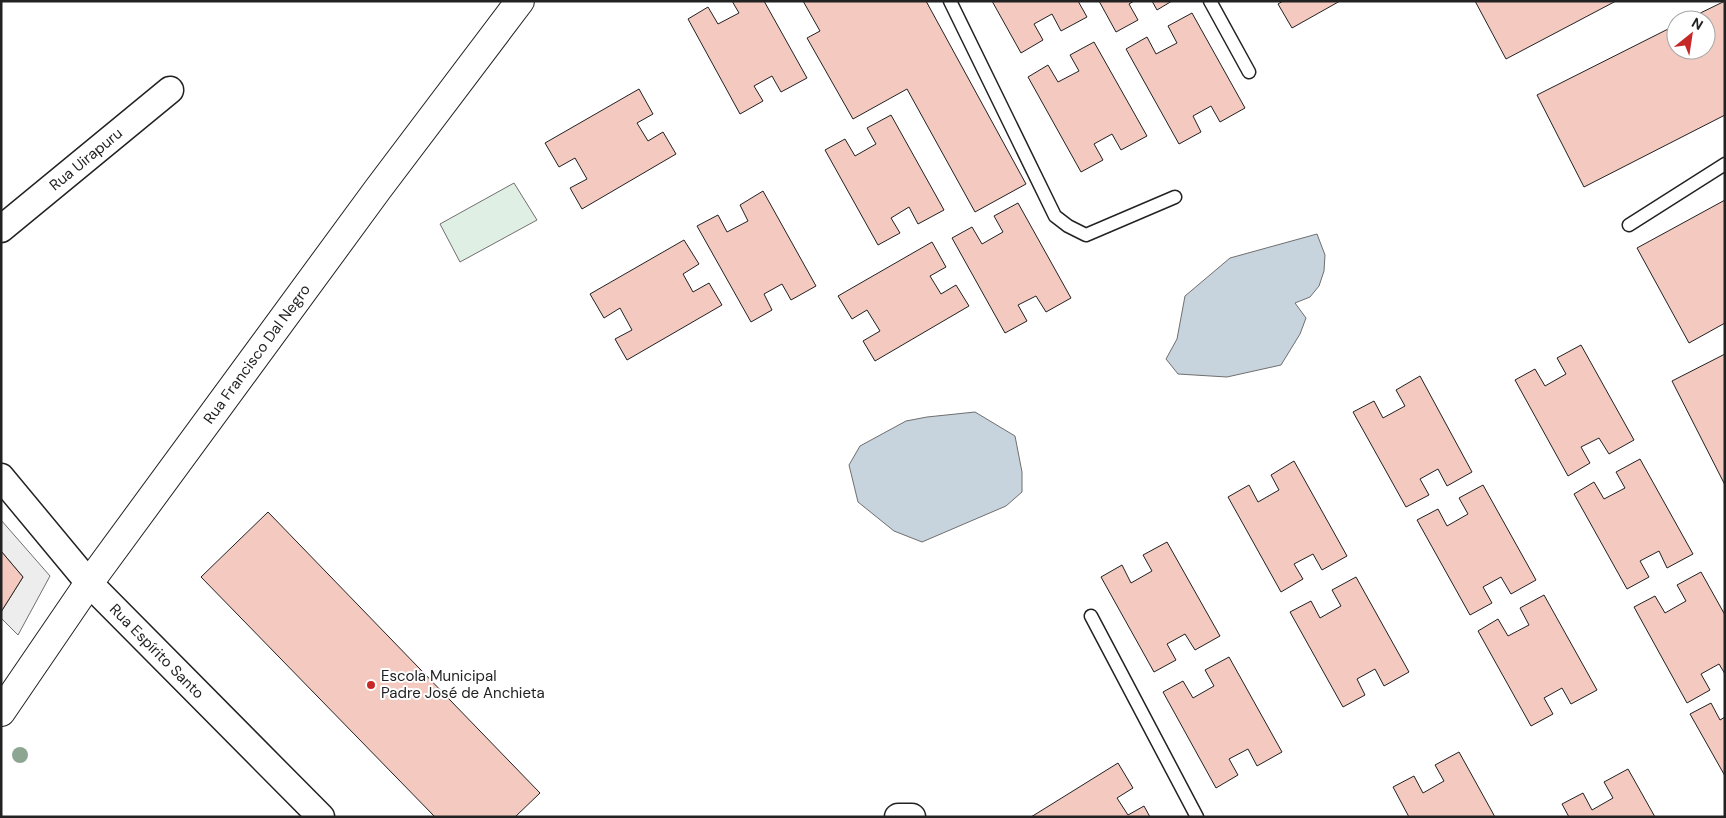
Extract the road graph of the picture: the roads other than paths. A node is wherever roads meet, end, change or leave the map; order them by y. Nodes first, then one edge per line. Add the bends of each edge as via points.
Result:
1 (520, 1) edge
2 (950, 1) edge
3 (1210, 1) edge
4 (1249, 72) dead end
5 (170, 90) dead end
6 (1725, 164) edge
7 (1174, 197) dead end
8 (1629, 225) dead end
9 (1, 229) edge
10 (1, 477) edge
11 (89, 584) junction
12 (1091, 616) dead end
13 (1, 712) edge
14 (321, 817) edge
15 (898, 817) edge
16 (912, 817) edge
17 (1196, 817) edge

1 - 11 street, Rua Francisco Dal Negro
2 - 7 lane via 1055,216 1086,236
3 - 4 lane
5 - 9 street, Rua Uirapuru
6 - 8 lane
10 - 11 street, Rua Espírito Santo
11 - 13 street, Rua Francisco Dal Negro
11 - 14 street, Rua Espírito Santo
12 - 17 lane
15 - 16 street

